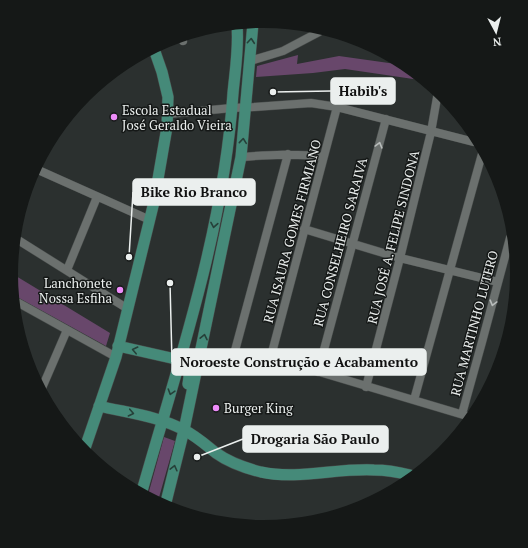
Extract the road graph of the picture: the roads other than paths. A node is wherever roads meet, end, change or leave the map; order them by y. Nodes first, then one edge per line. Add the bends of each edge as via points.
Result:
1 (253, 29) edge
2 (238, 30) edge
3 (315, 34) edge
4 (155, 53) edge
5 (250, 61) junction
6 (437, 99) edge
7 (337, 107) junction
8 (232, 108) junction
9 (246, 108) junction
10 (168, 114) junction
11 (386, 119) junction
12 (431, 132) junction
13 (472, 141) edge
14 (288, 154) junction
15 (241, 157) junction
16 (323, 157) junction
17 (481, 158) edge
18 (41, 171) edge
19 (97, 197) junction
20 (150, 220) junction
21 (304, 229) junction
22 (20, 241) edge
23 (352, 244) junction
24 (508, 245) edge
25 (400, 258) junction
26 (449, 269) junction
27 (67, 270) junction
28 (498, 282) junction
29 (20, 304) edge
30 (128, 309) junction
31 (67, 330) junction
32 (117, 352) junction
33 (180, 360) junction
34 (270, 360) junction
35 (234, 362) junction
36 (210, 365) dead end
37 (318, 372) junction
38 (44, 384) edge
39 (366, 387) junction
40 (414, 400) junction
41 (99, 406) junction
42 (189, 408) junction
43 (464, 415) edge
44 (162, 420) junction
45 (184, 430) junction
46 (86, 444) edge
47 (407, 474) edge
48 (143, 488) edge
49 (167, 500) edge

5 -> 1 main road
2 - 8 main road
3 - 5 street via 283,51
4 - 10 main road via 168,97
5 - 9 main road
6 - 12 street, RUA JOSÉ A. FELIPE SINDONA
7 - 9 street via 312,103
7 - 11 street
7 - 16 street, RUA ISAURA GOMES FIRMIANO
8 - 9 street
8 - 10 street
8 -> 33 main road via 226,160 211,242
15 -> 9 main road
10 - 20 main road
11 - 12 street
23 -> 11 street, RUA CONSELHEIRO SARAIVA
12 - 13 street
12 - 25 street, RUA JOSÉ A. FELIPE SINDONA
14 - 15 street
14 - 16 street
14 - 35 street
42 -> 15 main road
16 - 21 street, RUA ISAURA GOMES FIRMIANO
17 - 26 street
18 - 19 street
19 - 20 street
19 - 27 street
20 - 30 main road
21 - 23 street
21 - 34 street, RUA ISAURA GOMES FIRMIANO
22 - 27 street
23 - 25 street
23 - 37 street, RUA CONSELHEIRO SARAIVA
24 - 28 street, RUA MARTINHO LUTERO
25 - 26 street
25 - 39 street, RUA JOSÉ A. FELIPE SINDONA
26 - 28 street
26 - 40 street
27 - 30 street
28 -> 43 street, RUA MARTINHO LUTERO
29 - 31 street
30 - 32 main road
31 - 32 street
31 - 38 street
33 -> 32 main road
32 - 41 main road
33 - 42 main road via 189,368 186,399
33 -> 44 main road
34 - 35 street
34 - 37 street
35 - 36 street
37 - 39 street
39 - 40 street
40 - 43 street
41 -> 44 main road
41 - 46 main road
42 - 45 main road
44 - 45 main road
44 - 48 main road
45 - 47 main road via 227,460 262,472 302,474 373,470
49 -> 45 main road

